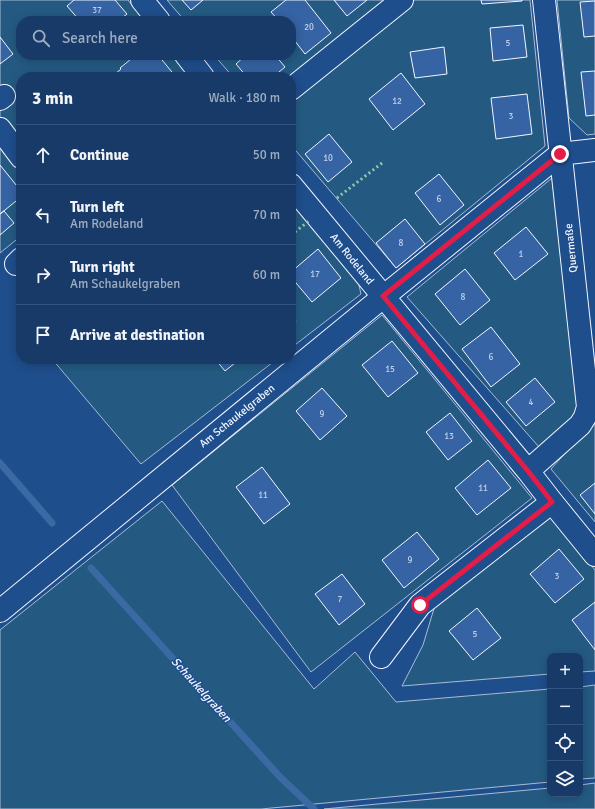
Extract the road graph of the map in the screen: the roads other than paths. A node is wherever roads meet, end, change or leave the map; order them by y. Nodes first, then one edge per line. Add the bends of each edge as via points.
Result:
1 (142, 0) edge
2 (402, 0) edge
3 (544, 0) edge
4 (155, 16) edge
5 (190, 60) edge
6 (199, 72) edge
7 (296, 85) edge
8 (0, 129) edge
9 (16, 150) edge
10 (595, 150) edge
11 (560, 154) junction
12 (296, 191) edge
13 (383, 296) junction
14 (528, 471) junction
15 (552, 502) junction
16 (595, 555) edge
17 (0, 611) edge
18 (381, 657) dead end

1 - 4 street
2 - 7 street
3 - 11 street, Quermaße
5 - 6 street
8 - 9 street
10 - 11 street
11 - 13 street, Am Schaukelgraben
11 - 14 street, Quermaße via 588,407 580,425
12 - 13 street, Am Rodeland
13 - 14 street, Am Rodeland
13 - 17 street, Am Schaukelgraben
14 - 15 street, Am Rodeland
15 - 16 street, Am Rodeland
15 - 18 street via 420,605

